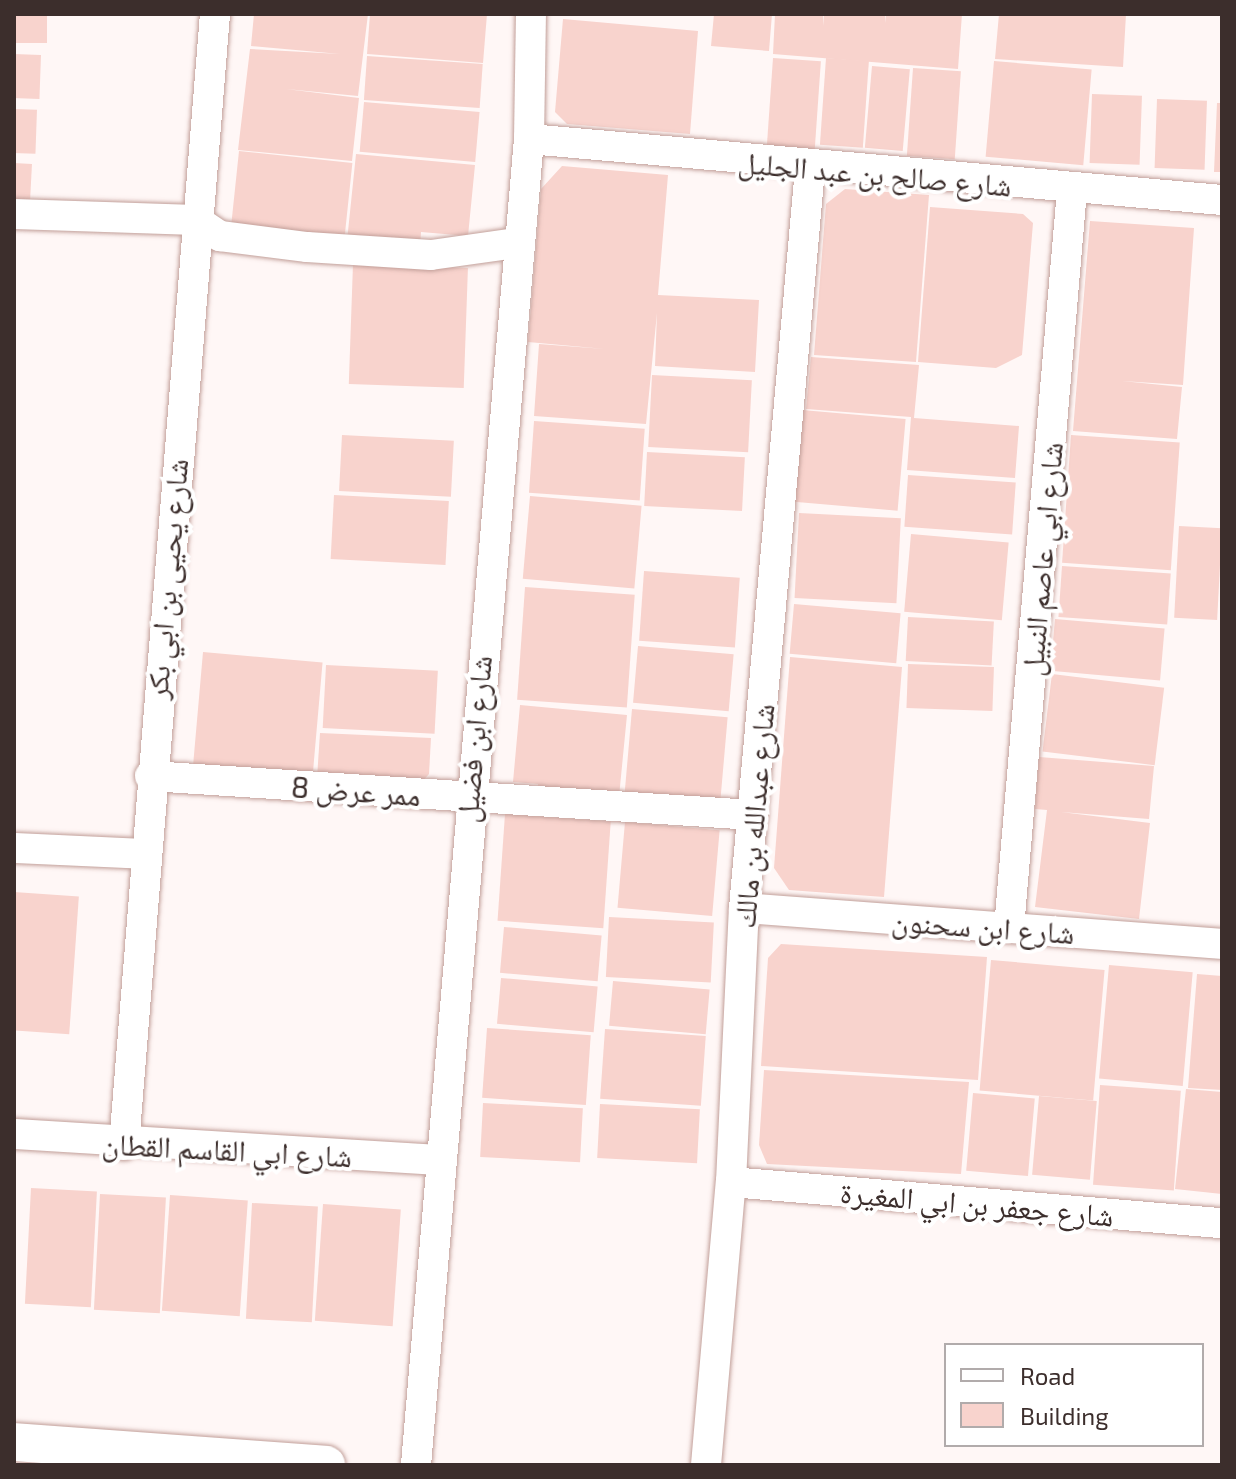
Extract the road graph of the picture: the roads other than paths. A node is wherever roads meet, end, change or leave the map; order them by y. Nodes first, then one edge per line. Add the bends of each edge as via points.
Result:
1 (215, 14) edge
2 (531, 14) edge
3 (529, 139) junction
4 (810, 168) junction
5 (1072, 190) junction
6 (1222, 200) edge
7 (14, 214) edge
8 (196, 220) junction
9 (516, 243) junction
10 (150, 776) junction
11 (468, 797) junction
12 (753, 815) junction
13 (14, 848) edge
14 (145, 854) junction
15 (744, 908) junction
16 (1009, 928) junction
17 (1222, 944) edge
18 (14, 1134) edge
19 (124, 1145) junction
20 (440, 1160) junction
21 (731, 1182) junction
22 (1222, 1223) edge
23 (14, 1442) edge
24 (326, 1465) edge
25 (416, 1465) edge
26 (706, 1465) edge

1 - 8 street, شارع يحيى بن ابي بكر
2 - 3 street, شارع ابن فضيل
3 - 4 street, شارع صالح بن عبد الجليل
3 - 9 street, شارع ابن فضيل
4 - 5 street, شارع صالح بن عبد الجليل
4 - 12 street, شارع عبدالله بن مالك
5 - 6 street, شارع صالح بن عبد الجليل
5 - 16 street, شارع ابي عاصم النبيل
7 - 8 street
8 - 9 street via 220,236 307,247 431,255
8 - 10 street, شارع يحيى بن ابي بكر
9 - 11 street, شارع ابن فضيل
10 - 11 street, ممر عرض 8
10 - 14 street, شارع يحيى بن ابي بكر
11 - 12 street, ممر عرض 8
11 - 20 street, شارع ابن فضيل
12 - 15 street, شارع عبدالله بن مالك
13 - 14 street
14 - 19 street, شارع يحيى بن ابي بكر
15 - 16 street, شارع ابن سحنون
15 - 21 street, شارع عبدالله بن مالك
16 - 17 street, شارع ابن سحنون
18 - 19 street, شارع ابي القاسم القطان
19 - 20 street, شارع ابي القاسم القطان
20 - 25 street, شارع ابن فضيل
21 - 22 street, شارع جعفر بن ابي المغيرة
21 - 26 street, شارع عبدالله بن مالك
23 - 24 street

